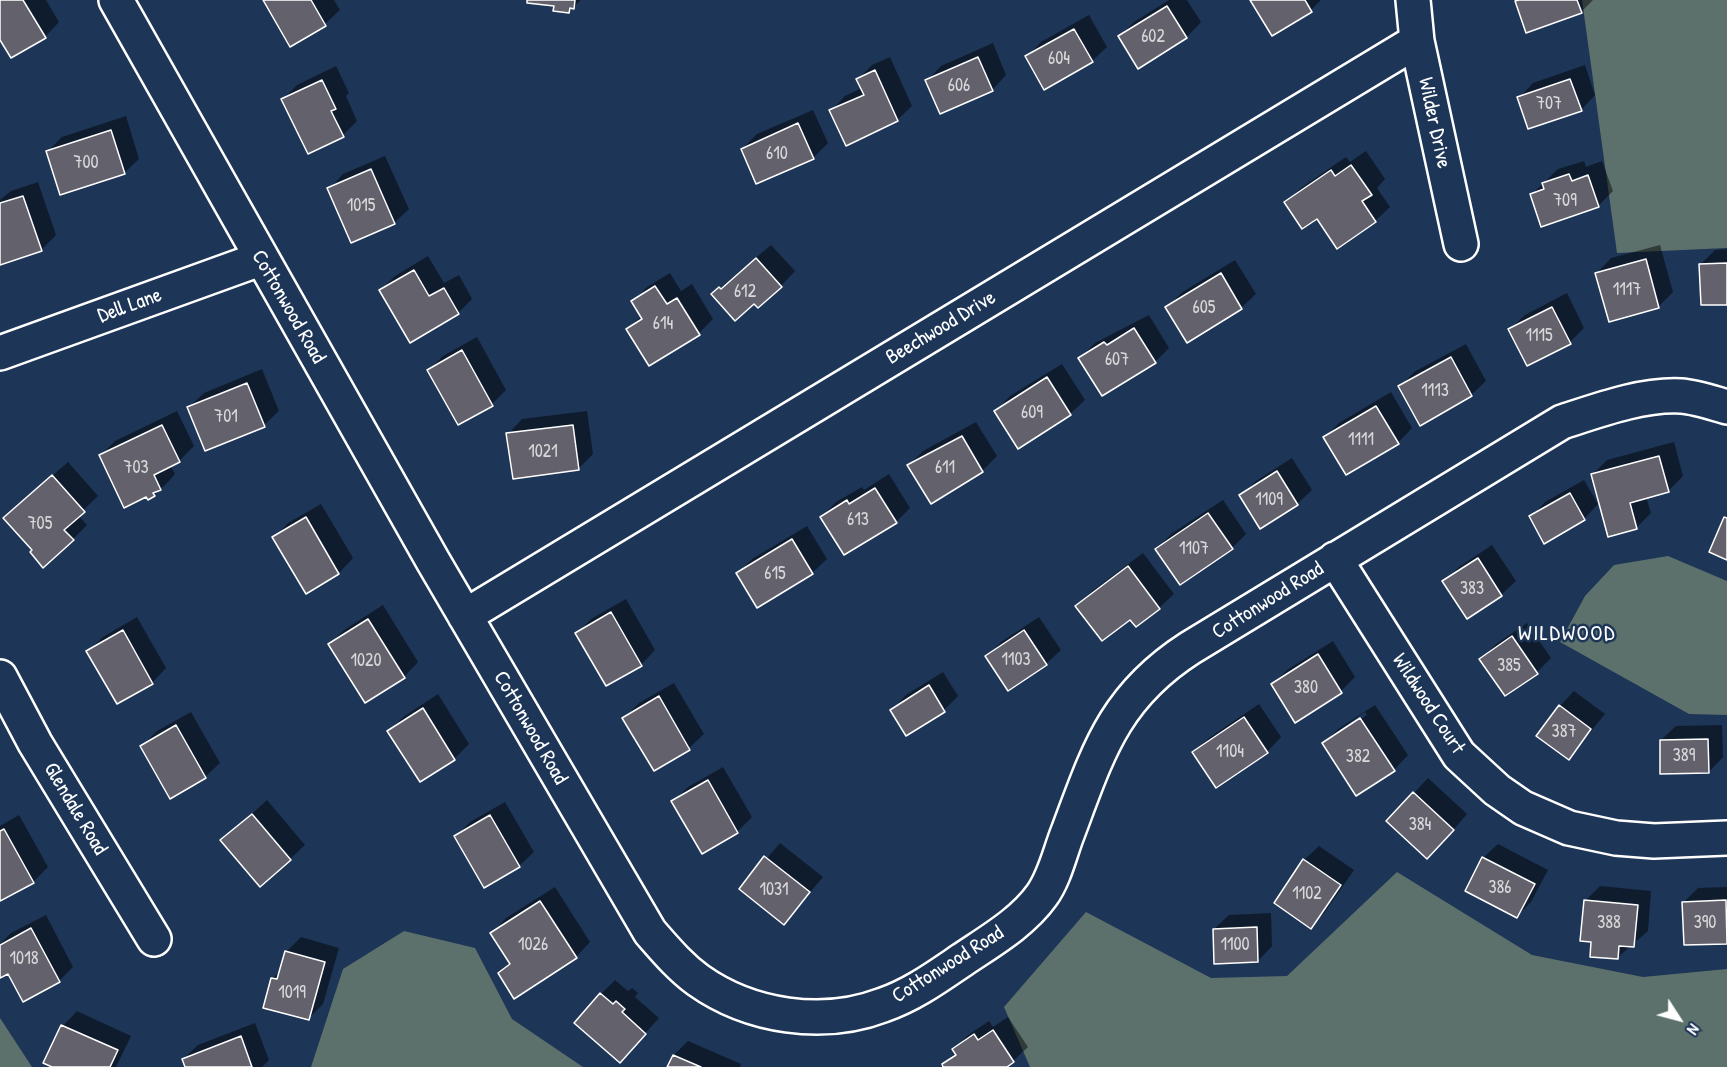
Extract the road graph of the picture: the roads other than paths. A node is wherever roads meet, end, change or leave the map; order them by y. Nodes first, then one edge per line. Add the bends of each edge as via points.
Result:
1 (116, 0) edge
2 (1413, 0) edge
3 (1417, 41) junction
4 (1461, 244) dead end
5 (260, 259) junction
6 (0, 353) edge
7 (1727, 407) edge
8 (1335, 559) junction
9 (465, 616) junction
10 (0, 677) edge
11 (1727, 838) edge
12 (154, 939) dead end

1 - 5 street, Cottonwood Road
2 - 3 street, Wilder Drive
3 - 4 street, Wilder Drive
3 - 9 street, Beechwood Drive
5 - 6 street, Dell Lane
5 - 9 street, Cottonwood Road
7 - 8 street, Cottonwood Road via 1682,396 1601,409 1562,422
8 - 9 street, Cottonwood Road via 1177,657 1130,701 1100,747 1044,892 1015,924 918,989 883,1006 815,1018 769,1012 732,1000 675,962 650,932
8 - 11 street, Wildwood Court via 1459,755 1497,790 1523,808 1569,828 1616,838
10 - 12 street, Glendale Road

